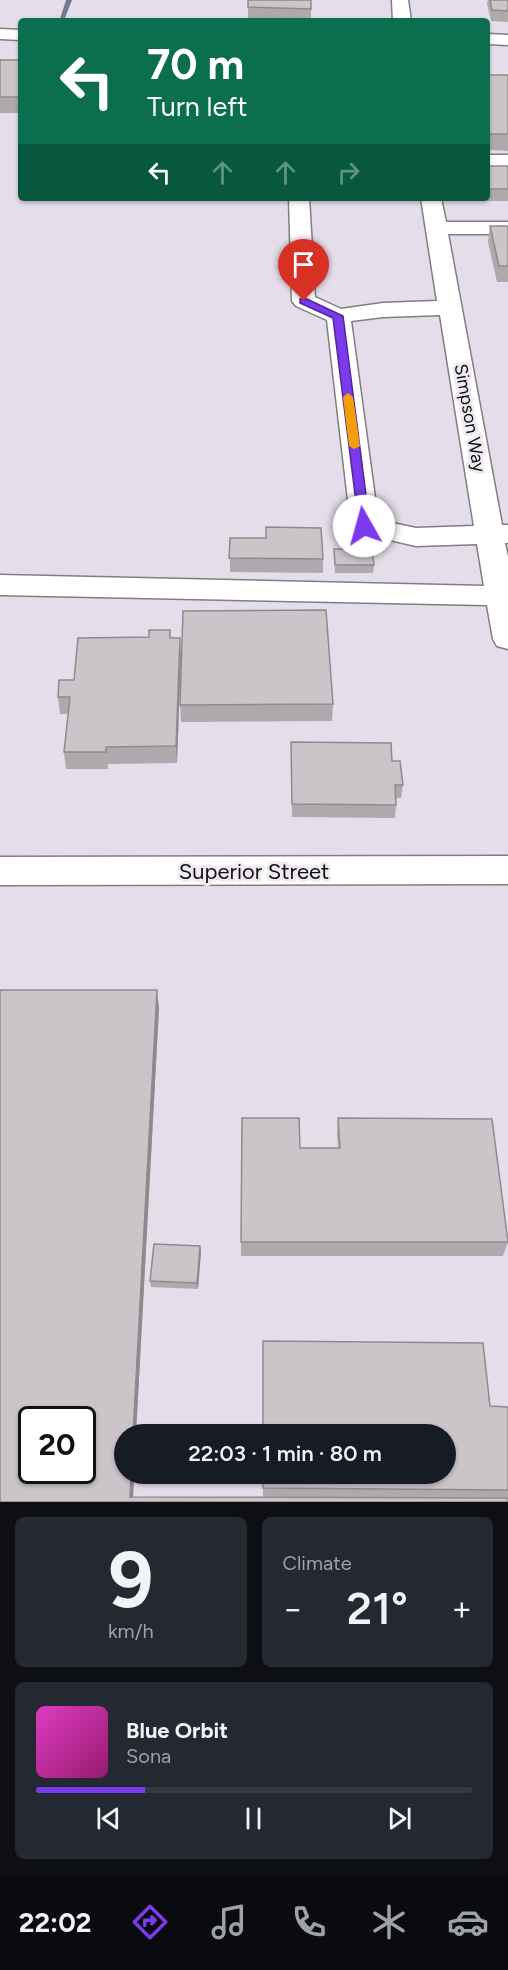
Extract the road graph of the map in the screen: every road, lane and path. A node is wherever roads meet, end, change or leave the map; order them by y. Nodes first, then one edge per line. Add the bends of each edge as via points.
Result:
1 (400, 0) edge
2 (402, 18) edge
3 (0, 34) edge
4 (18, 34) edge
5 (490, 39) edge
6 (508, 40) edge
7 (490, 161) edge
8 (508, 161) edge
9 (299, 201) edge
10 (432, 201) edge
11 (436, 228) junction
12 (508, 228) edge
13 (450, 308) junction
14 (338, 316) junction
15 (498, 521) edge
16 (0, 585) edge
17 (500, 596) junction
18 (508, 639) edge
19 (508, 870) edge
20 (0, 871) edge

1 - 2 street
3 - 4 street
5 - 6 street
7 - 8 street
9 - 14 street via 304,301
10 - 11 street, Simpson Way
11 - 12 street
11 - 13 street, Simpson Way
13 - 14 street
13 - 15 street, Simpson Way
14 - 15 street via 364,526 416,537
15 - 17 street, Simpson Way
16 - 17 street
17 - 18 street, Simpson Way
19 - 20 street, Superior Street

